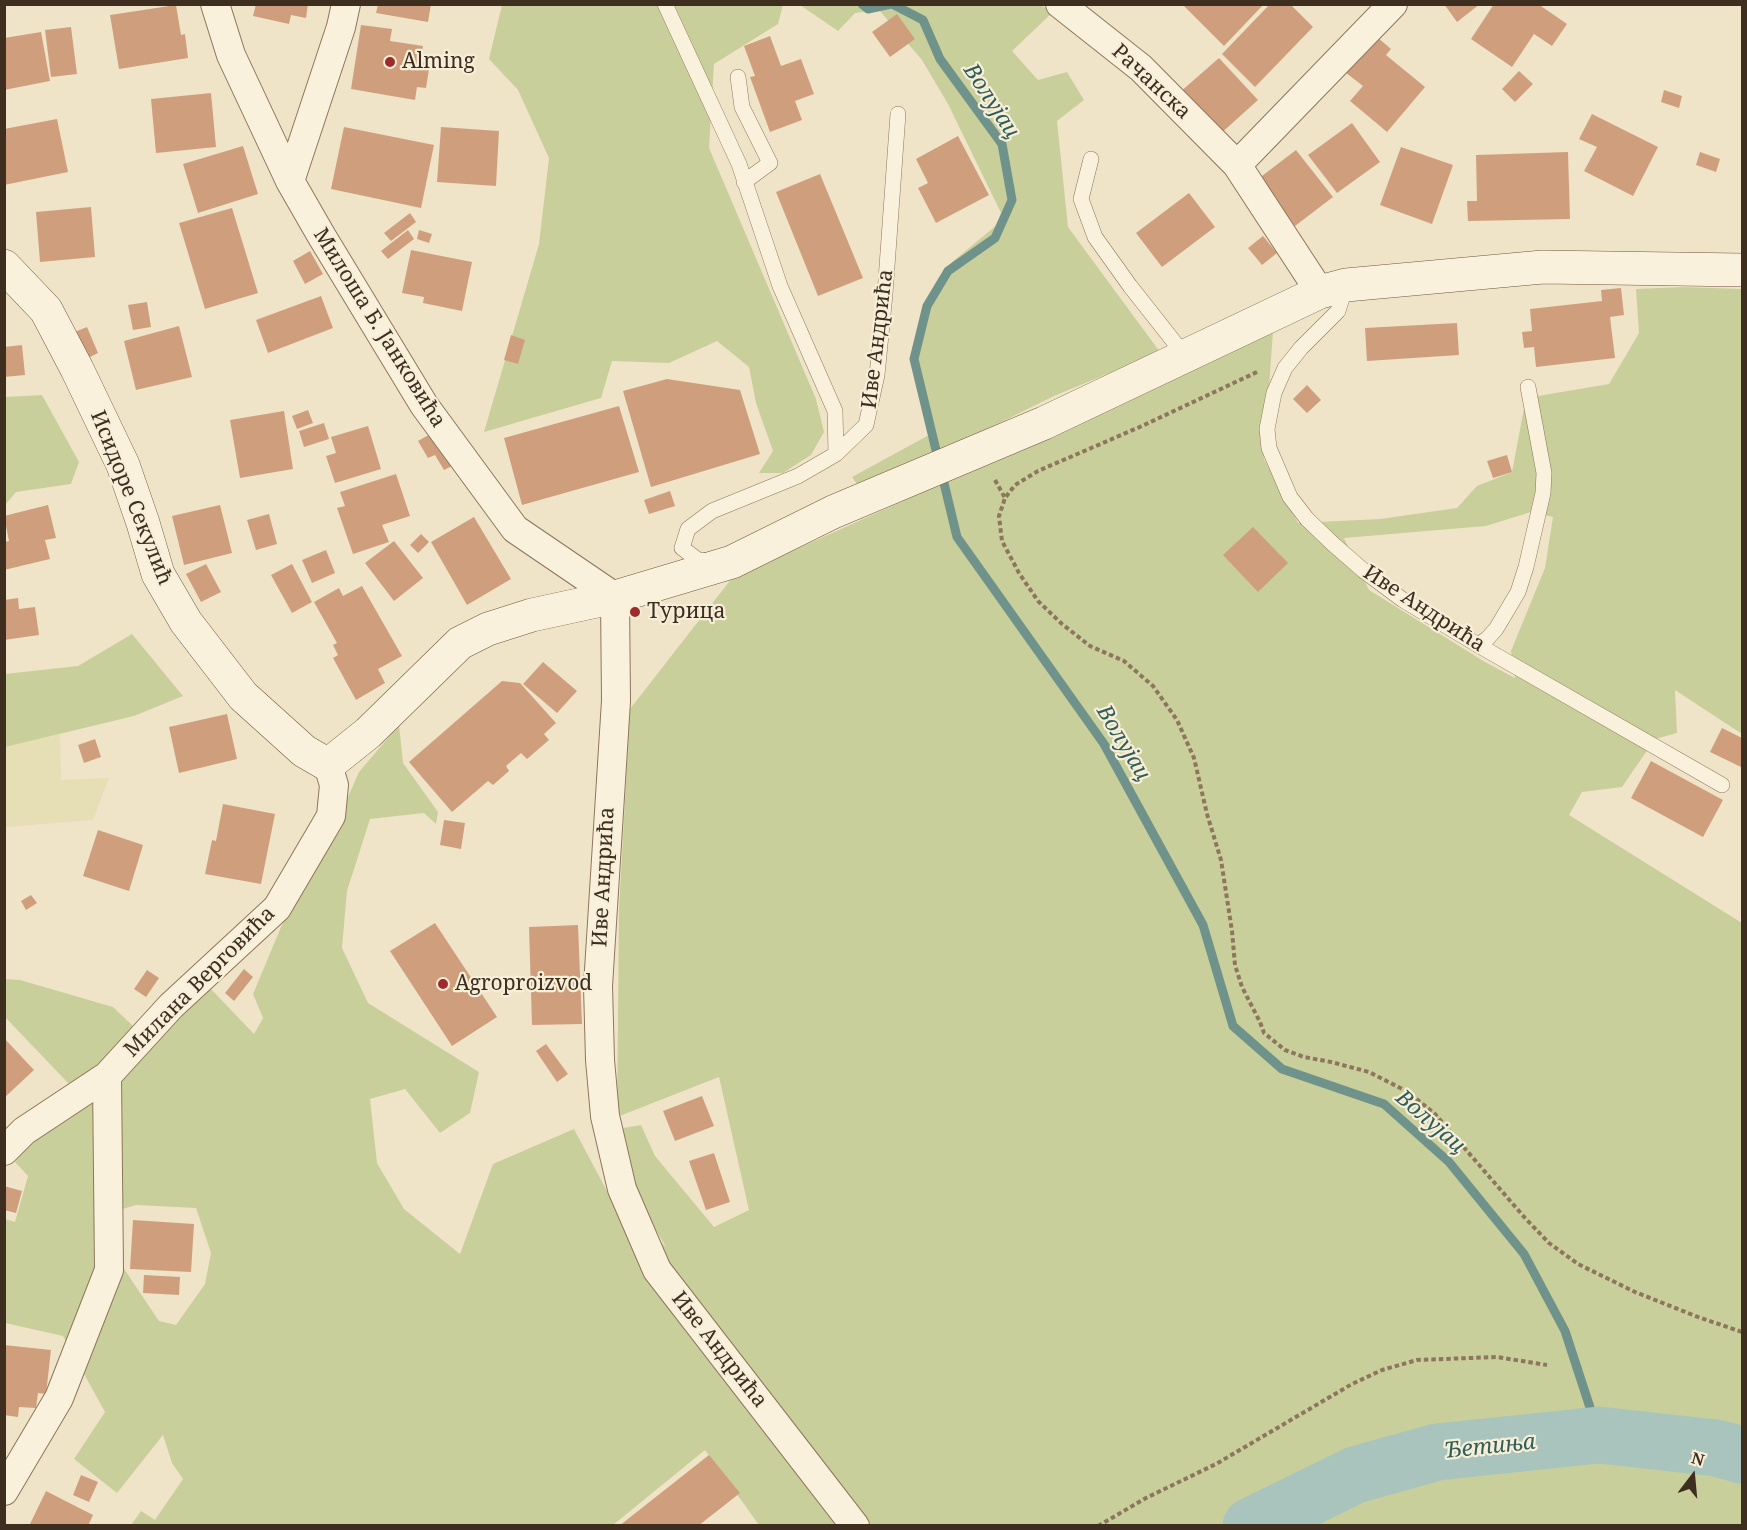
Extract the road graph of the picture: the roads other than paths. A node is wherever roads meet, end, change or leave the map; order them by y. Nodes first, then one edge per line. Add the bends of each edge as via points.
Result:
1 (215, 4) edge
2 (346, 4) edge
3 (665, 4) edge
4 (1060, 4) edge
5 (1394, 4) edge
6 (738, 77) dead end
7 (898, 114) dead end
8 (1091, 159) dead end
9 (1237, 165) junction
10 (290, 181) junction
11 (744, 182) junction
12 (4, 266) edge
13 (1743, 270) edge
14 (1333, 289) junction
15 (1186, 357) junction
16 (1528, 387) dead end
17 (837, 454) junction
18 (732, 562) junction
19 (615, 597) junction
20 (1478, 645) junction
21 (328, 765) junction
22 (1722, 785) dead end
23 (107, 1076) junction
24 (4, 1151) edge
25 (4, 1491) edge
26 (855, 1526) edge

1 - 10 street, Милоша Б. Јанковића via 231,56
2 - 10 street
3 - 11 lane
4 - 9 street, Рачанска via 1141,68
5 - 9 street
6 - 11 lane via 742,107 770,164
7 - 17 lane, Иве Андрића via 877,375 866,425
8 - 15 lane via 1081,199 1095,237
9 - 14 street, Рачанска
10 - 19 street, Милоша Б. Јанковића via 424,405 515,529
11 - 17 lane via 780,286 835,411
12 - 21 street, Исидоре Секулић via 46,310 77,369 123,465 158,574 186,622 243,696 304,751
13 - 14 street, Иве Андрића via 1544,267
14 - 15 street, Иве Андрића
14 - 20 lane, Иве Андрића via 1338,311 1285,368 1274,393 1267,429 1269,448 1290,497 1307,519 1403,600
15 - 18 street, Иве Андрића via 1044,423 833,512
16 - 20 lane via 1544,473 1543,493 1518,592 1497,629
17 - 18 lane, Иве Андрића via 798,476 712,511 688,529 682,548 698,560
18 - 19 street, Иве Андрића
19 - 21 street via 532,615 460,643 368,733
19 - 26 street, Иве Андрића via 616,701 598,986 605,1116 622,1189 657,1270
20 - 22 lane, Иве Андрића
21 - 23 street, Милана Верговића via 334,785 331,816 277,908 171,1006
23 - 24 street via 24,1131
23 - 25 street, Милана Верговића via 109,1270 59,1398

